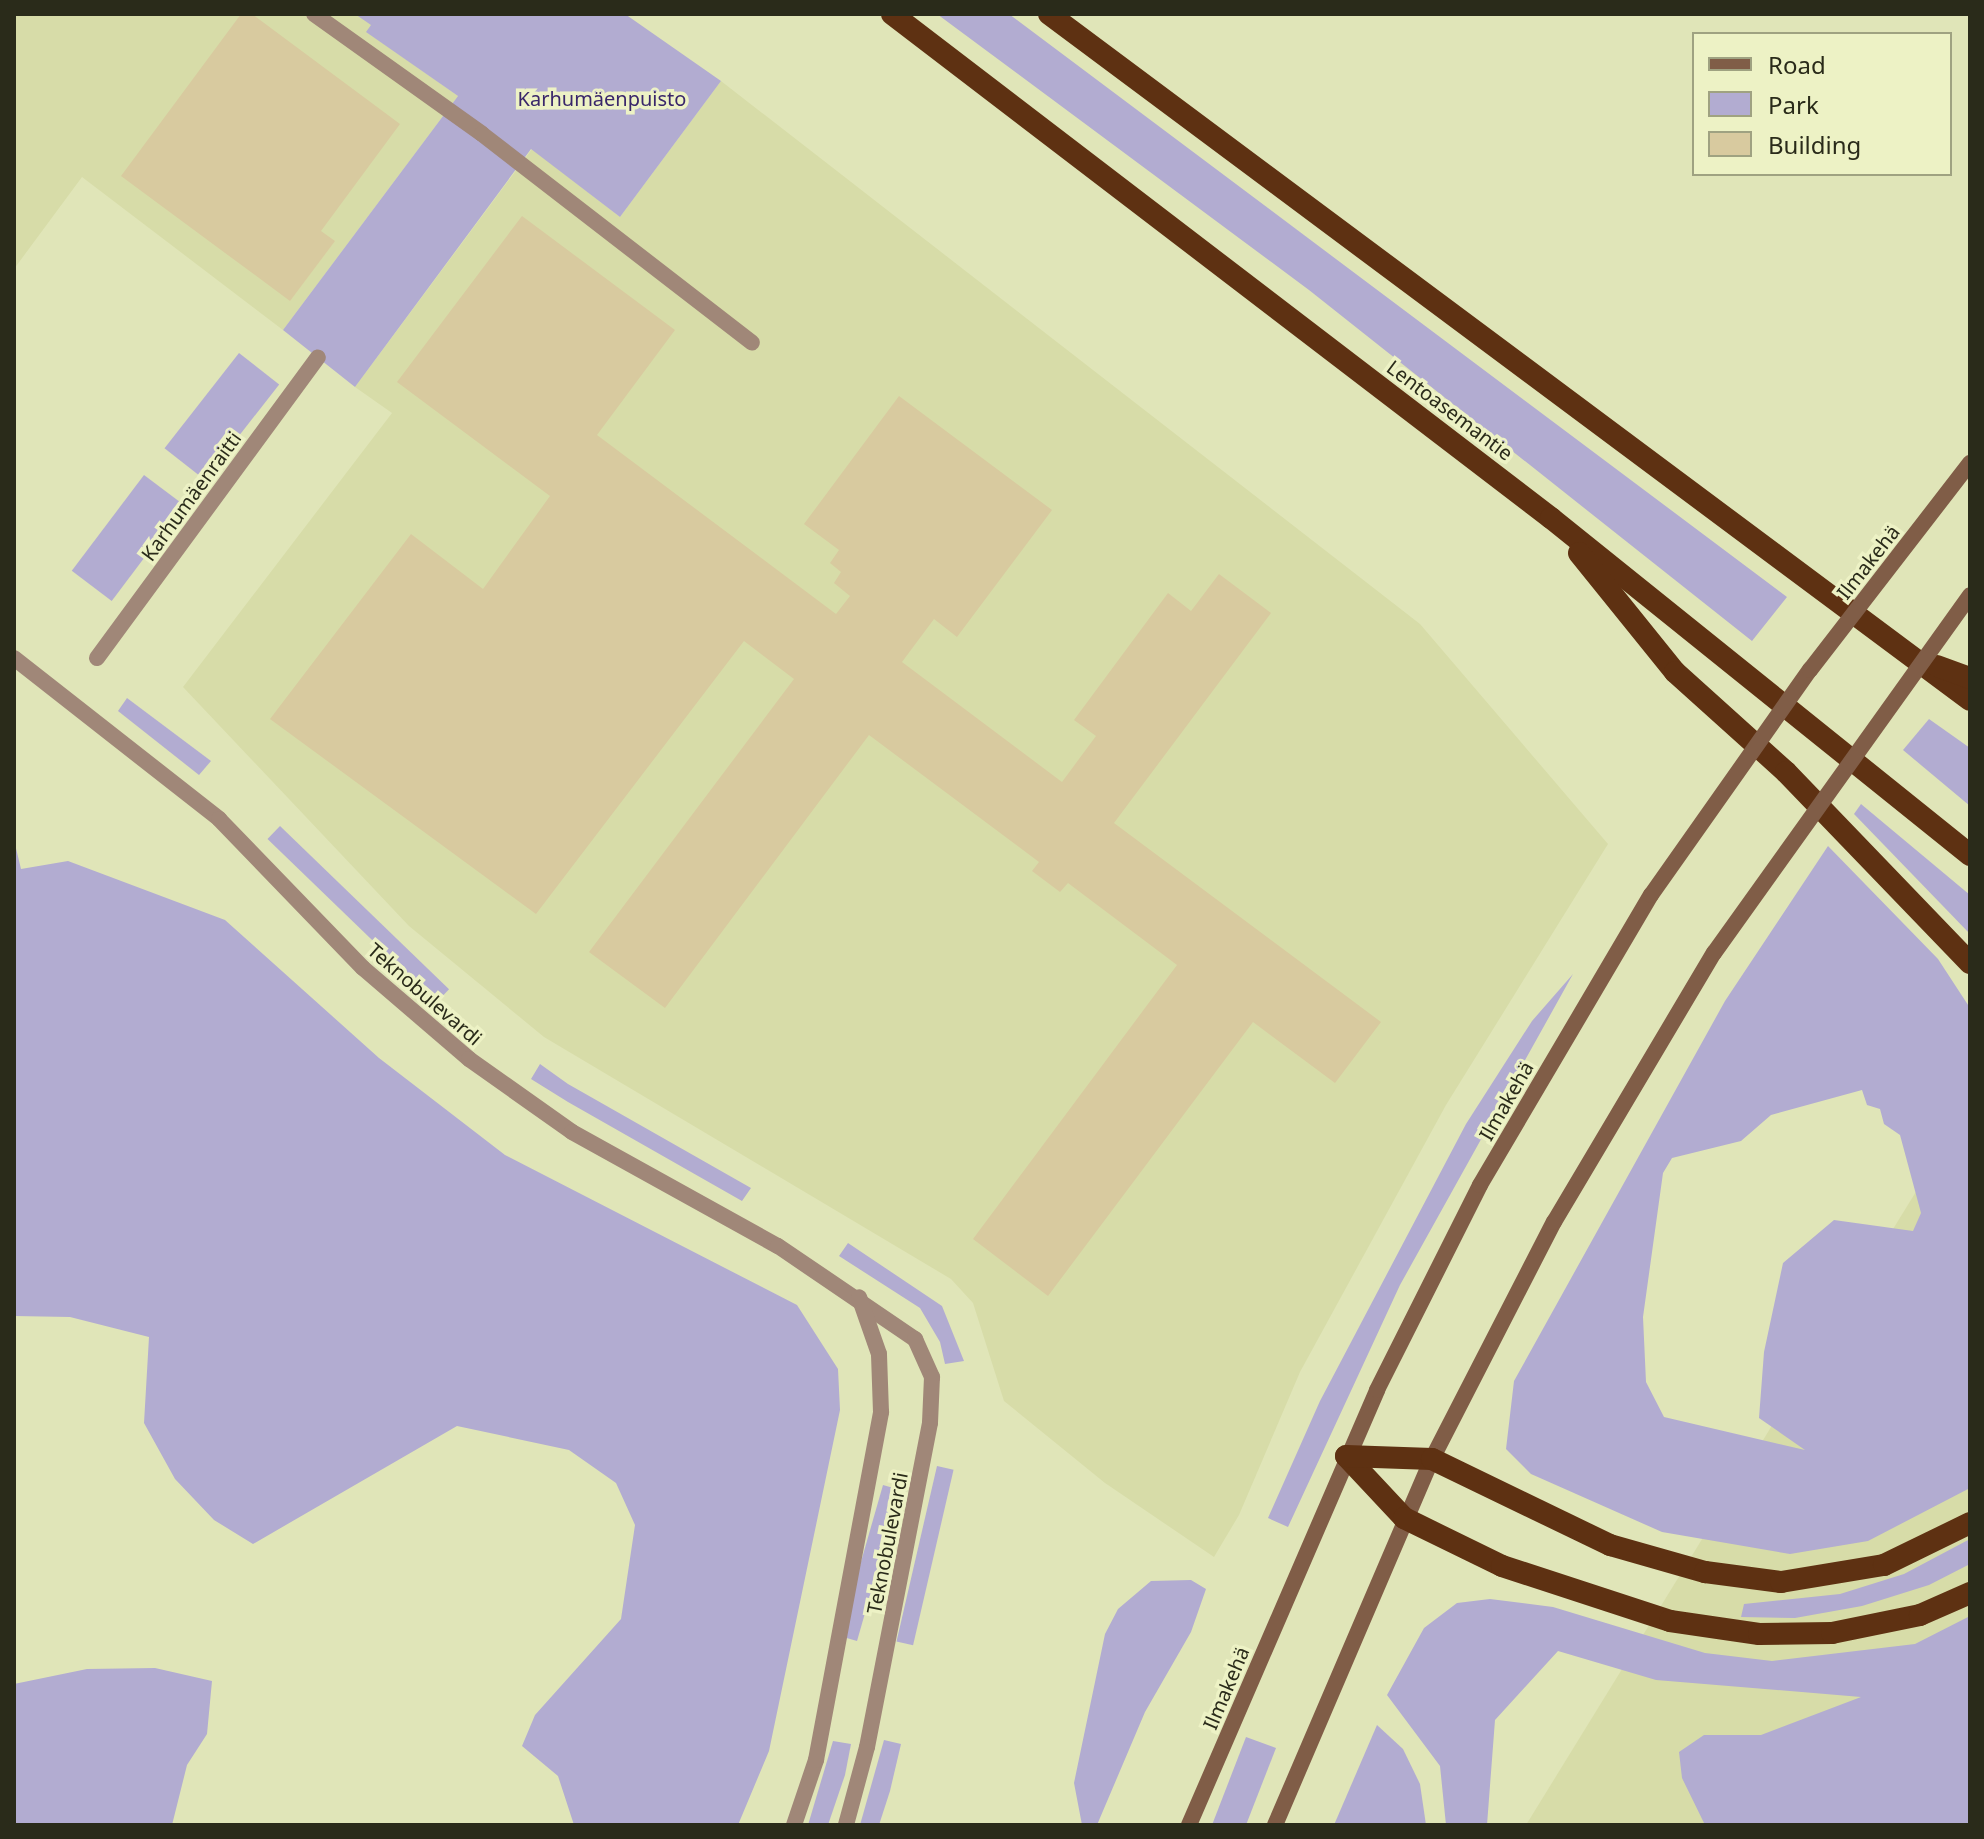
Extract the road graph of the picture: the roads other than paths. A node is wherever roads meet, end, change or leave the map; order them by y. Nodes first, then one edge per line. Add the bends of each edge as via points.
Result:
1 (314, 14) edge
2 (892, 14) edge
3 (1049, 14) edge
4 (752, 343) dead end
5 (318, 357) dead end
6 (1970, 463) edge
7 (1551, 518) junction
8 (1970, 595) edge
9 (14, 658) edge
10 (97, 658) dead end
11 (1913, 658) junction
12 (1970, 678) edge
13 (1970, 700) edge
14 (1970, 855) edge
15 (1970, 963) edge
16 (858, 1296) junction
17 (1346, 1456) junction
18 (1432, 1459) junction
19 (1404, 1518) junction
20 (1970, 1523) edge
21 (1970, 1593) edge
22 (794, 1825) edge
23 (846, 1825) edge
24 (1189, 1825) edge
25 (1275, 1825) edge

1 - 4 street via 482,134
2 - 7 highway, Lentoasemantie
3 - 11 highway
5 - 10 street, Karhumäenraitti
6 - 17 main road, Ilmakehä, bridge via 1810,670 1651,895 1480,1185
7 - 14 highway, Lentoasemantie
7 - 15 highway via 1675,672 1797,782
8 - 18 main road, bridge via 1714,953 1554,1222
9 - 16 street, Teknobulevardi via 219,819 363,968 450,1044 572,1132
11 - 12 highway
11 - 13 highway
16 - 22 street, Teknobulevardi via 879,1354 881,1412 816,1760
16 - 23 street, Teknobulevardi via 915,1339 932,1377 930,1423 879,1688
17 - 18 highway
17 - 19 highway
17 - 24 main road, Ilmakehä
18 - 19 main road
18 - 20 highway via 1610,1545 1705,1572 1781,1582 1884,1565
19 - 21 highway via 1595,1600 1670,1621 1759,1634 1847,1630 1920,1615
19 - 25 main road

